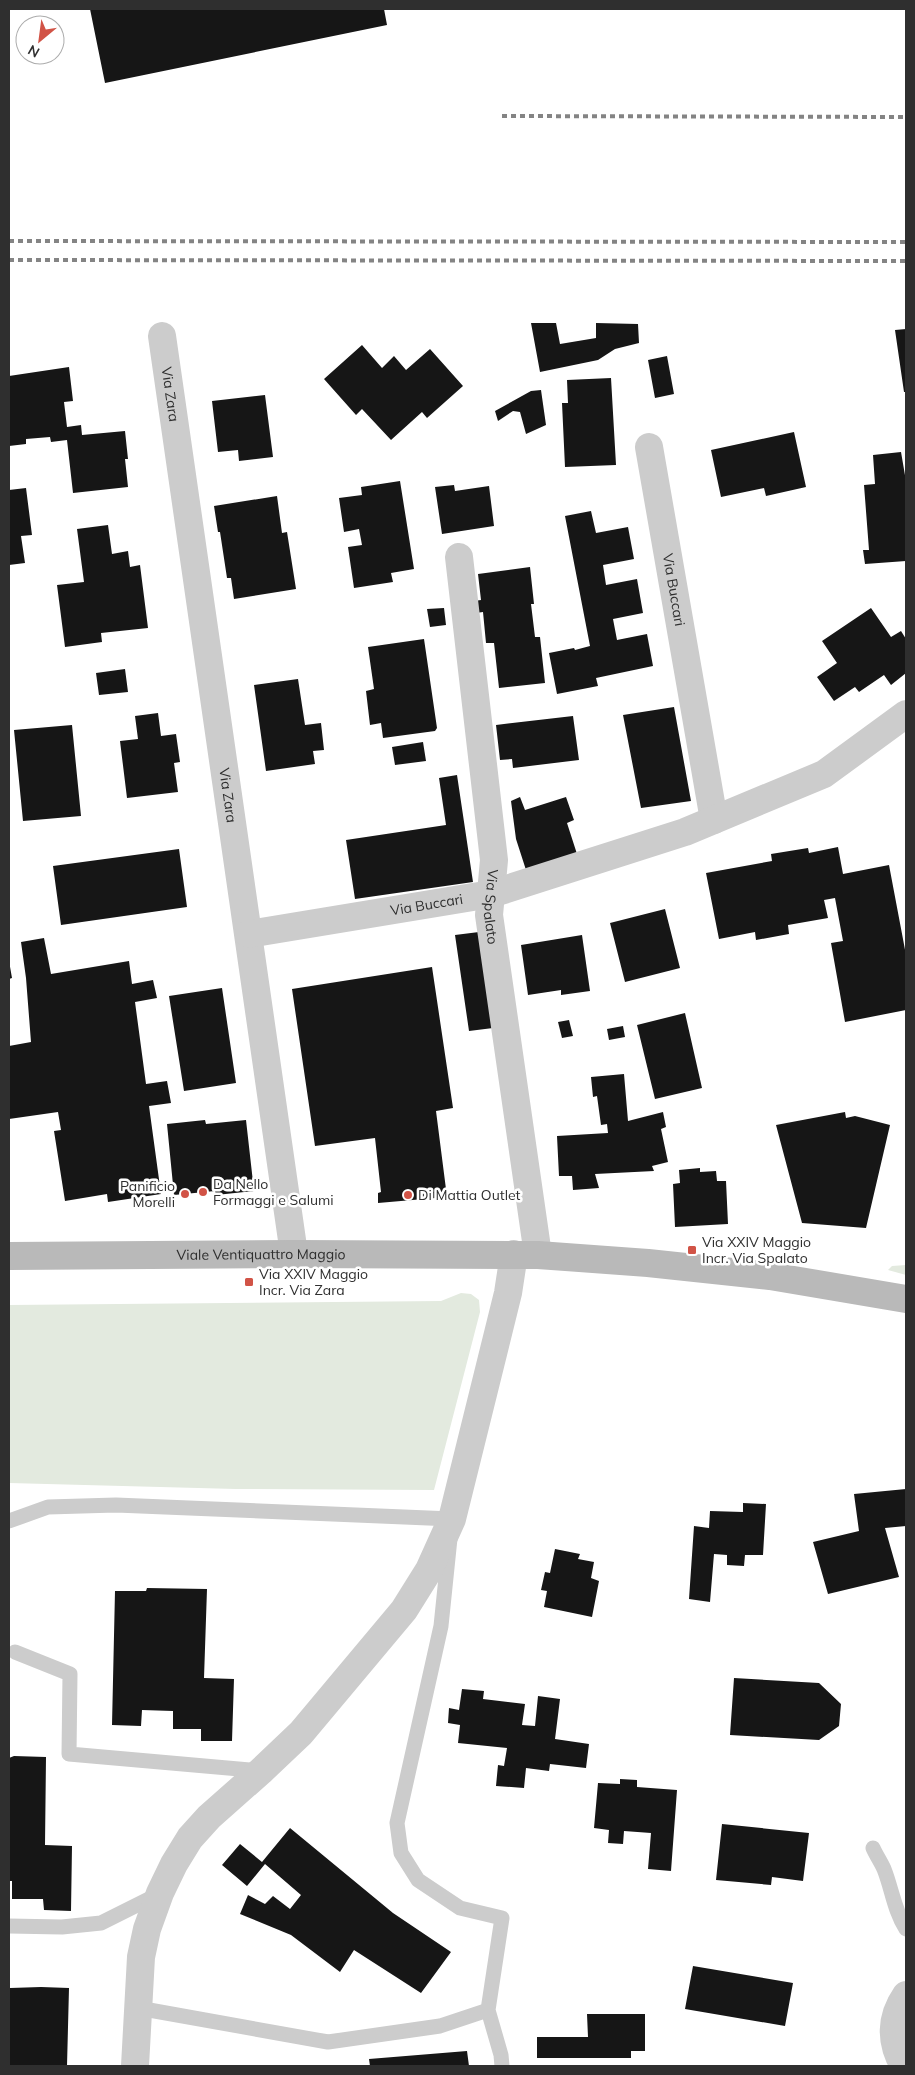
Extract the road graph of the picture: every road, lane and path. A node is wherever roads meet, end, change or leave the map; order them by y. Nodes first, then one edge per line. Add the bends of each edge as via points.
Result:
1 (162, 336) dead end
2 (649, 448) dead end
3 (459, 557) dead end
4 (906, 714) edge
5 (714, 820) junction
6 (491, 894) junction
7 (249, 934) junction
8 (294, 1254) junction
9 (526, 1255) junction
10 (9, 1256) edge
11 (861, 1293) junction
12 (906, 1299) edge
13 (906, 1306) edge
14 (452, 1519) junction
15 (9, 1521) edge
16 (15, 1652) dead end
17 (261, 1771) junction
18 (873, 1848) dead end
19 (160, 1893) junction
20 (9, 1926) edge
21 (906, 1928) edge
22 (906, 1995) edge
23 (138, 2008) junction
24 (488, 2010) junction
25 (135, 2066) edge
26 (502, 2066) edge
27 (904, 2066) edge

1 - 7 street, Via Zara
2 - 5 street, Via Buccari
3 - 6 street, Via Spalato via 494,860
4 - 5 street, Via Buccari via 824,774
5 - 6 street, Via Buccari
6 - 7 street, Via Buccari
6 - 9 street, Via Spalato via 489,915
7 - 8 street, Via Zara
8 - 9 street, Viale Ventiquattro Maggio
8 - 10 street, Viale Ventiquattro Maggio
9 - 11 street, Viale Ventiquattro Maggio via 761,1275
9 - 14 street, Via Spalato via 508,1293
11 - 12 street
11 - 13 street
14 - 15 lane via 116,1504 48,1507
14 - 17 street, Via Spalato via 430,1570 404,1610 301,1734
14 - 24 lane via 441,1626 397,1823 401,1854 418,1880 460,1908 502,1918
16 - 17 lane via 70,1674 69,1754
17 - 19 street, Via Spalato via 190,1838
18 - 21 lane
19 - 20 lane via 101,1923 62,1927
19 - 23 street, Via Spalato via 141,1957
22 - 27 street via 897,2012 892,2035 895,2050
23 - 24 lane via 328,2042 440,2026
23 - 25 street, Via Spalato
24 - 26 lane

